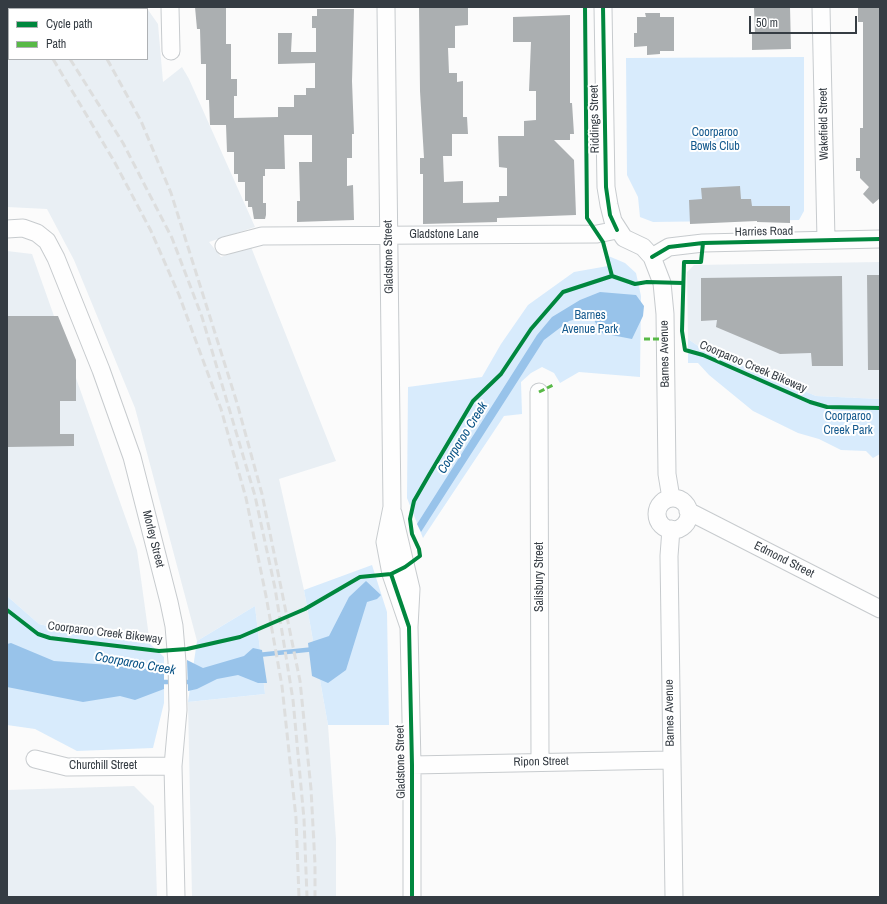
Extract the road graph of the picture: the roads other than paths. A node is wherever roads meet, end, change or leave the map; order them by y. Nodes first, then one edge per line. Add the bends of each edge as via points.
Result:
1 (170, 7) edge
2 (386, 7) edge
3 (603, 7) edge
4 (821, 7) edge
5 (171, 51) dead end
6 (7, 229) edge
7 (617, 230) junction
8 (389, 236) junction
9 (880, 239) edge
10 (826, 240) junction
11 (224, 246) dead end
12 (652, 257) junction
13 (539, 392) dead end
14 (671, 498) junction
15 (688, 511) junction
16 (671, 529) junction
17 (880, 609) edge
18 (35, 759) dead end
19 (671, 760) junction
20 (540, 762) junction
21 (412, 765) junction
22 (173, 766) junction
23 (176, 897) edge
24 (412, 897) edge
25 (674, 897) edge

1 - 5 street
2 - 8 street, Gladstone Street
3 - 7 street, Riddings Street via 606,187 610,215
4 - 10 street, Wakefield Street
6 - 22 street, Morley Street via 30,230 43,237 50,246 102,370 134,465 174,626 177,698
7 - 8 street, Gladstone Lane via 604,234
7 - 12 street, Barnes Avenue via 624,238 643,247
8 - 11 street, Gladstone Lane via 262,236
8 - 21 street, Gladstone Street via 392,507 411,589 409,627
9 - 10 street, Harries Road
10 - 12 street, Harries Road via 681,245 669,247
12 - 14 street, Barnes Avenue via 662,283 665,314 668,474
13 - 20 street, Salisbury Street
14 - 15 street via 684,503
14 - 16 street via 662,502 657,516 662,525
15 - 16 street via 687,521 680,527
15 - 17 street, Edmond Street
16 - 19 street, Barnes Avenue
18 - 22 street, Churchill Street via 67,767
19 - 20 street, Ripon Street
19 - 25 street, Barnes Avenue
20 - 21 street, Ripon Street
21 - 24 street, Gladstone Street
22 - 23 street, Morley Street

